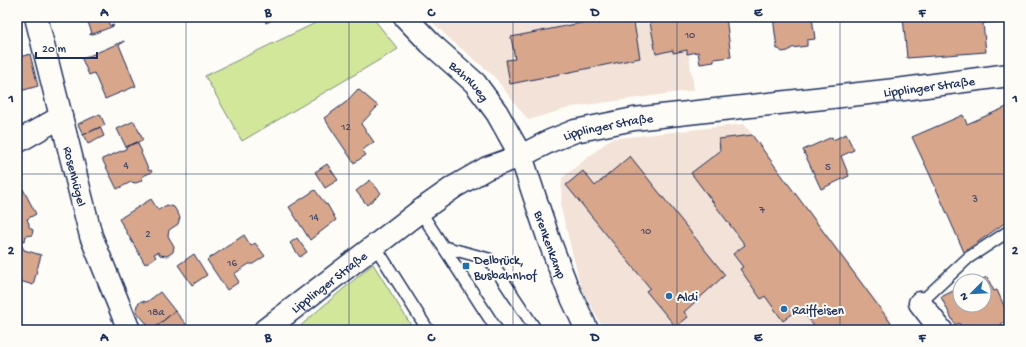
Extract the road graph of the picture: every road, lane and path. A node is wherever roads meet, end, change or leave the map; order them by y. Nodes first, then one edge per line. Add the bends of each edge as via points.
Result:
1 (36, 17) edge
2 (407, 18) edge
3 (1009, 75) edge
4 (61, 117) junction
5 (17, 142) edge
6 (521, 156) junction
7 (420, 211) junction
8 (1009, 231) edge
9 (375, 246) junction
10 (444, 247) junction
11 (920, 303) joint
12 (129, 330) edge
13 (265, 330) edge
14 (428, 330) edge
15 (498, 330) edge
16 (536, 330) edge
17 (587, 330) edge
18 (941, 330) edge

1 - 4 street, Rosenhügel
2 - 6 street, Bahnweg via 430,43 475,83 497,113
3 - 6 street, Lipplinger Straße via 634,119 575,131
4 - 5 street
4 - 12 street, Rosenhügel via 91,236
6 - 7 street, Lipplinger Straße via 487,168
6 - 17 street, Brenkenkamp via 551,247
7 - 9 street, Lipplinger Straße
7 - 10 lane
8 - 11 lane via 968,258
9 - 13 street, Lipplinger Straße
9 - 14 lane
10 - 15 lane
10 - 16 lane via 489,258
11 - 18 street

